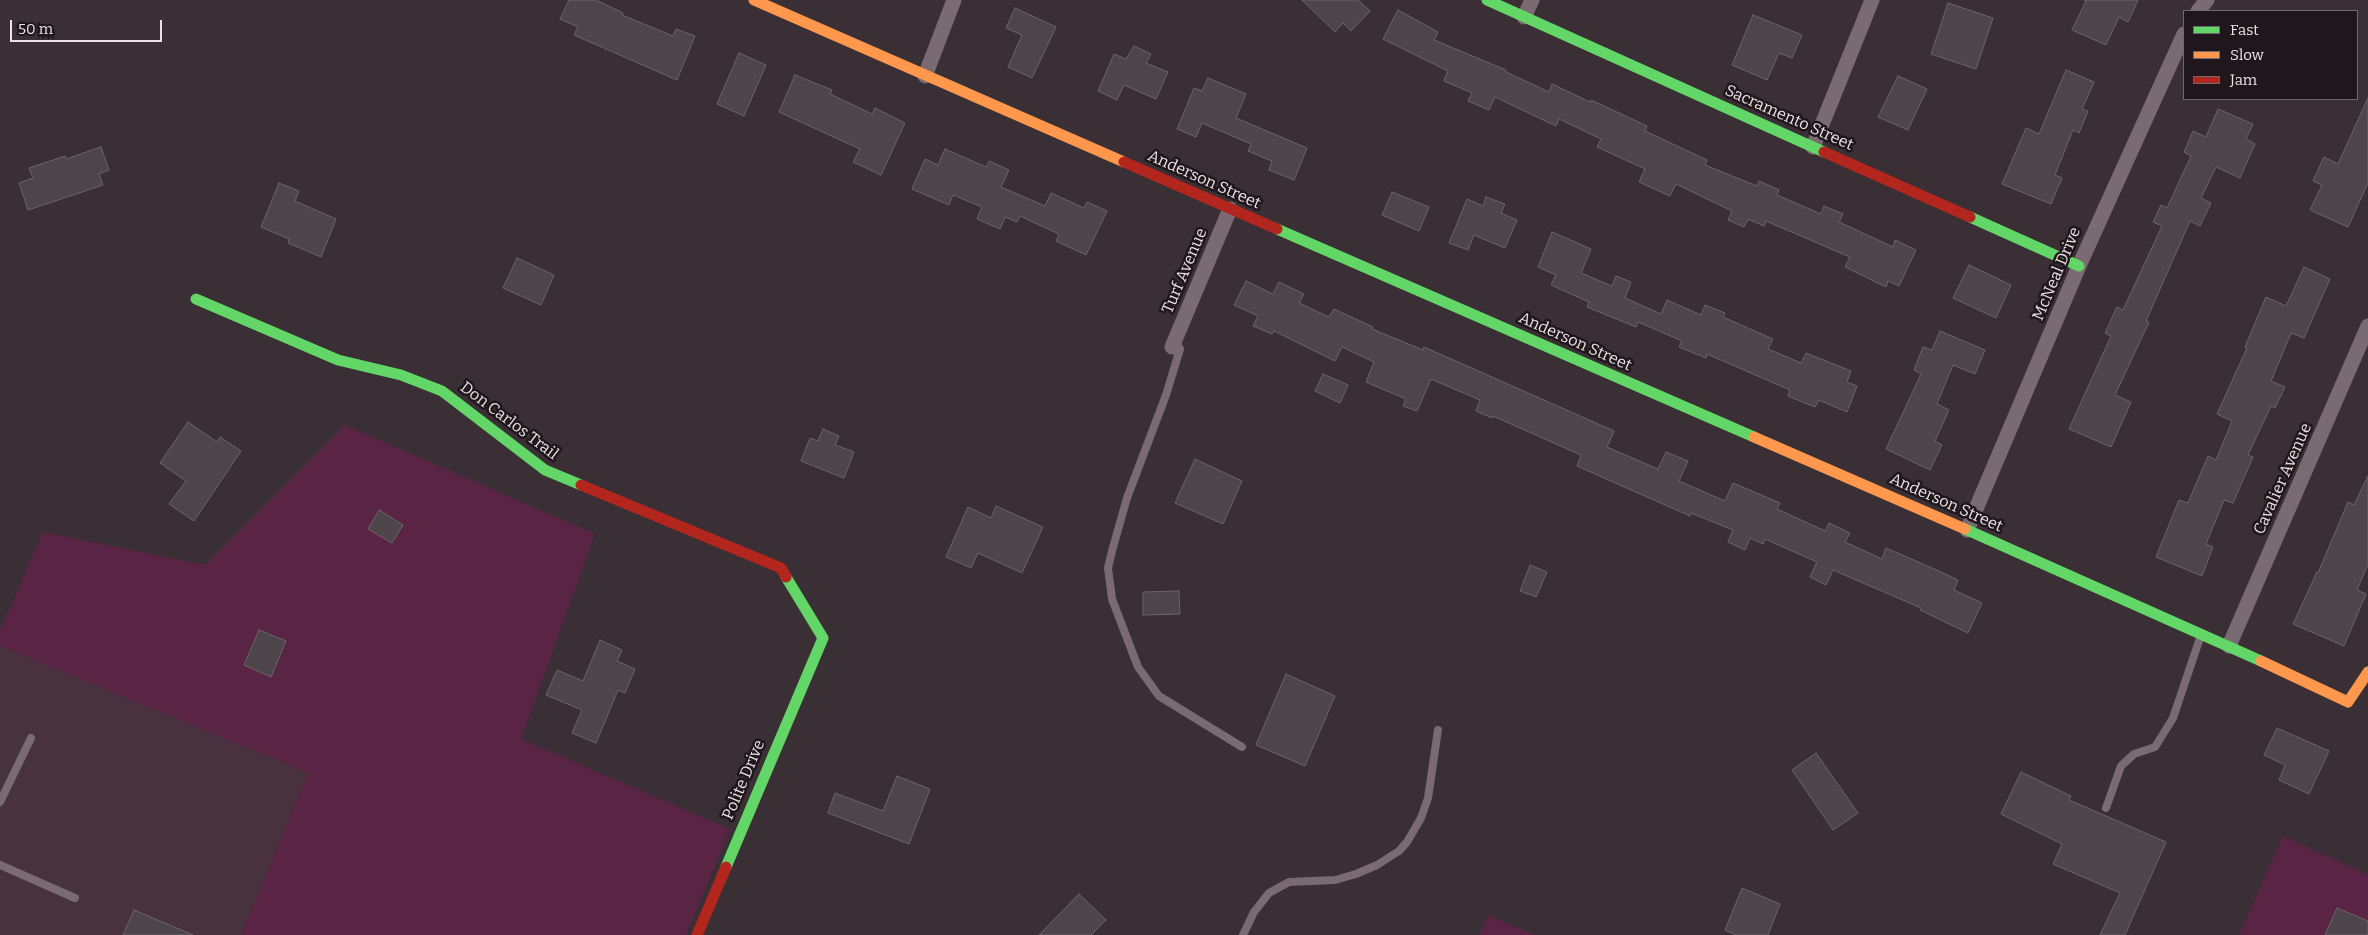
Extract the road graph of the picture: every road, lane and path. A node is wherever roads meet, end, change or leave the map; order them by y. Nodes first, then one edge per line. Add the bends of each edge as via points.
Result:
1 (754, 0) edge
2 (954, 0) edge
3 (1487, 0) edge
4 (1532, 0) edge
5 (1872, 0) edge
6 (2207, 0) edge
7 (2199, 10) edge
8 (1524, 17) junction
9 (2183, 36) edge
10 (925, 76) junction
11 (1813, 147) junction
12 (1230, 209) junction
13 (2078, 266) junction
14 (196, 299) dead end
15 (2368, 326) edge
16 (1173, 343) joint
17 (1967, 530) junction
18 (2202, 634) junction
19 (823, 638) joint
20 (2229, 646) junction
21 (2368, 672) edge
22 (1438, 730) dead end
23 (31, 738) dead end
24 (1242, 747) dead end
25 (0, 802) edge
26 (2106, 808) dead end
27 (0, 865) edge
28 (76, 898) dead end
29 (697, 935) edge
30 (1243, 935) edge

1 - 10 street, Anderson Street
2 - 10 street
3 - 8 street, Sacramento Street
4 - 8 street
5 - 11 street
6 - 7 street
8 - 11 street, Sacramento Street
9 - 13 street, McNeal Drive
10 - 12 street, Anderson Street
11 - 13 street, Sacramento Street
12 - 16 street, Turf Avenue
12 - 17 street, Anderson Street
13 - 17 street, McNeal Drive
14 - 19 street, Don Carlos Trail via 338,360 401,375 442,391 545,470 782,568
15 - 20 street, Cavalier Avenue
16 - 24 lane via 1180,349 1127,498 1112,551 1108,568 1112,599 1138,667 1159,696
17 - 18 street, Anderson Street
18 - 20 street, Anderson Street
18 - 26 lane via 2173,718 2155,747 2134,754 2121,766
19 - 29 street, Polite Drive
20 - 21 street, Anderson Street via 2348,702
22 - 30 lane via 1428,798 1421,818 1403,846 1377,865 1356,874 1335,880 1289,882 1269,893 1254,912
23 - 25 lane
27 - 28 lane

